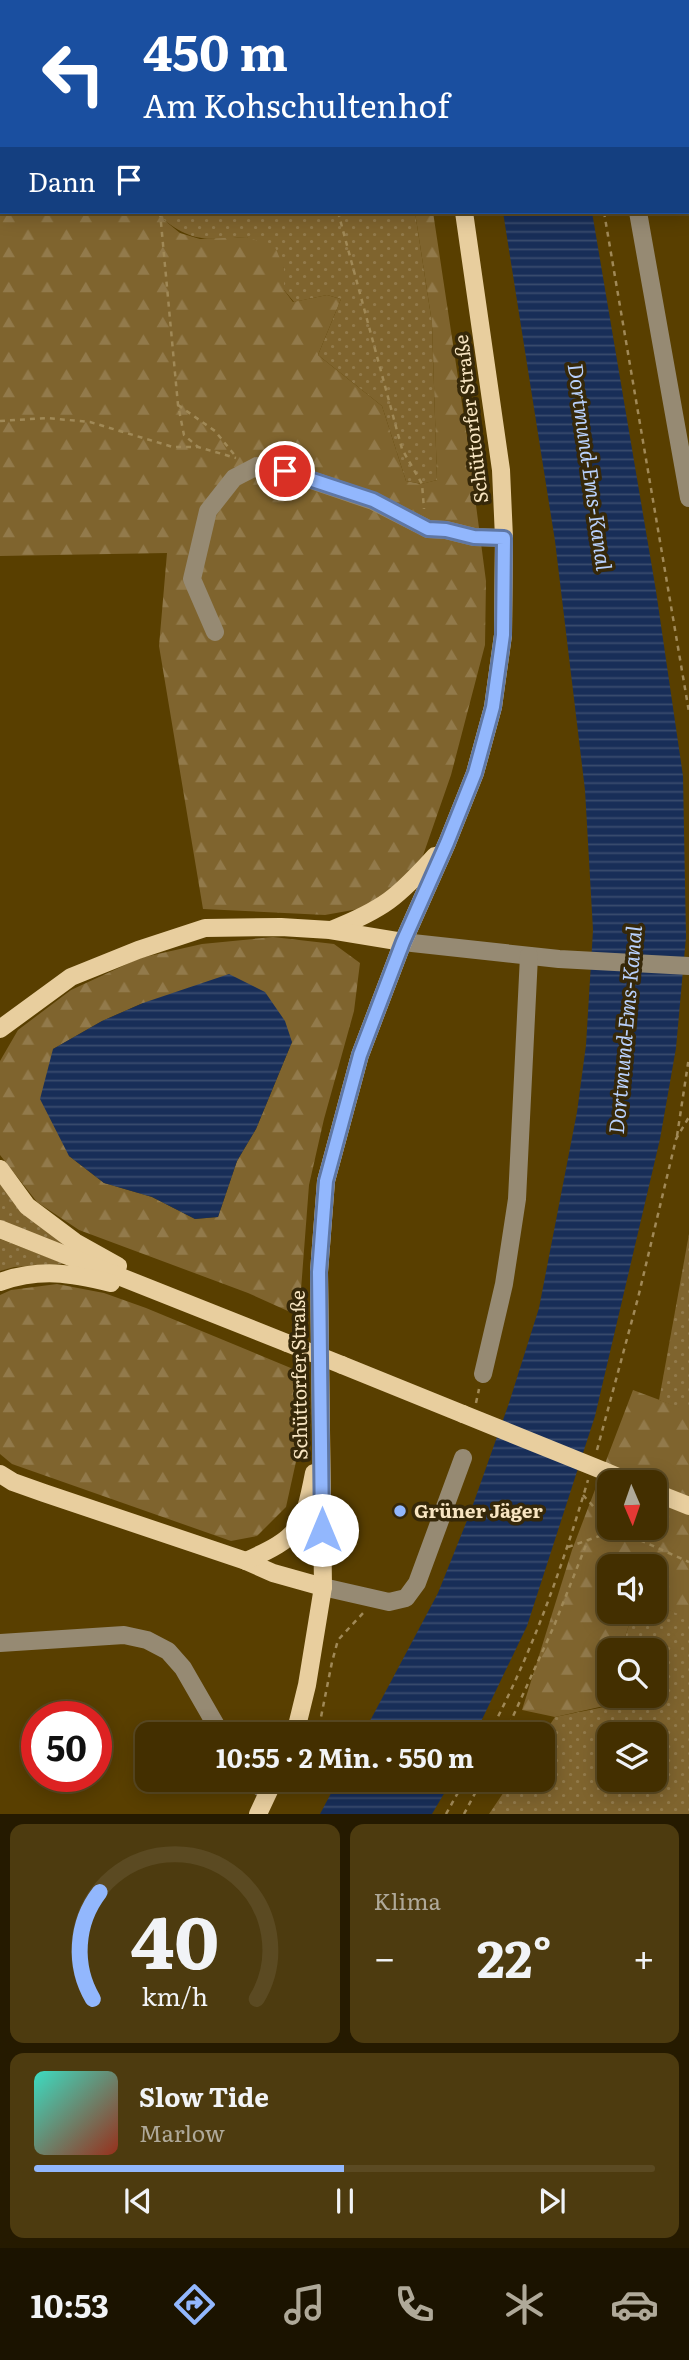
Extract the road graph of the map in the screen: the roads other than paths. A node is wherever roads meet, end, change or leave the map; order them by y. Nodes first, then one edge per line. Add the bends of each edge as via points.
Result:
1 (464, 214) edge
2 (638, 214) edge
3 (689, 498) edge
4 (504, 538) junction
5 (215, 632) dead end
6 (447, 843) junction
7 (330, 930) junction
8 (403, 942) junction
9 (529, 956) junction
10 (689, 966) edge
11 (6, 1024) edge
12 (0, 1042) edge
13 (0, 1169) edge
14 (0, 1229) edge
15 (0, 1282) edge
16 (182, 1301) junction
17 (483, 1374) dead end
18 (322, 1432) junction
19 (463, 1458) dead end
20 (604, 1470) edge
21 (0, 1474) edge
22 (667, 1497) edge
23 (689, 1506) edge
24 (246, 1561) junction
25 (323, 1587) junction
26 (0, 1643) edge
27 (213, 1722) edge
28 (299, 1722) edge
29 (268, 1792) edge
30 (258, 1814) edge

1 - 4 main road, Schüttorfer Straße via 501,470
2 - 3 street
4 - 5 street via 428,529 373,500 257,466 234,478 208,511 192,579
4 - 6 main road, Schüttorfer Straße via 503,635 493,707 475,773
6 - 7 main road via 392,900
6 - 8 main road, Schüttorfer Straße
7 - 8 main road
7 - 11 main road via 205,928 71,977
8 - 9 street
8 - 18 main road, Schüttorfer Straße via 360,1055 326,1181 319,1272
9 - 10 street
9 - 17 street via 517,1199
11 - 12 main road
13 - 16 main road via 27,1206 75,1242
14 - 16 main road
15 - 16 main road via 19,1275 70,1273
16 - 20 main road, bridge
18 - 24 main road via 301,1525 289,1539
18 - 25 main road, Schüttorfer Straße
19 - 25 street via 417,1583 406,1598 389,1602
21 - 24 main road
22 - 23 main road
24 - 25 main road
25 - 28 main road, Schüttorfer Straße
26 - 27 street via 124,1635 147,1640 168,1651 183,1668
29 - 30 main road

